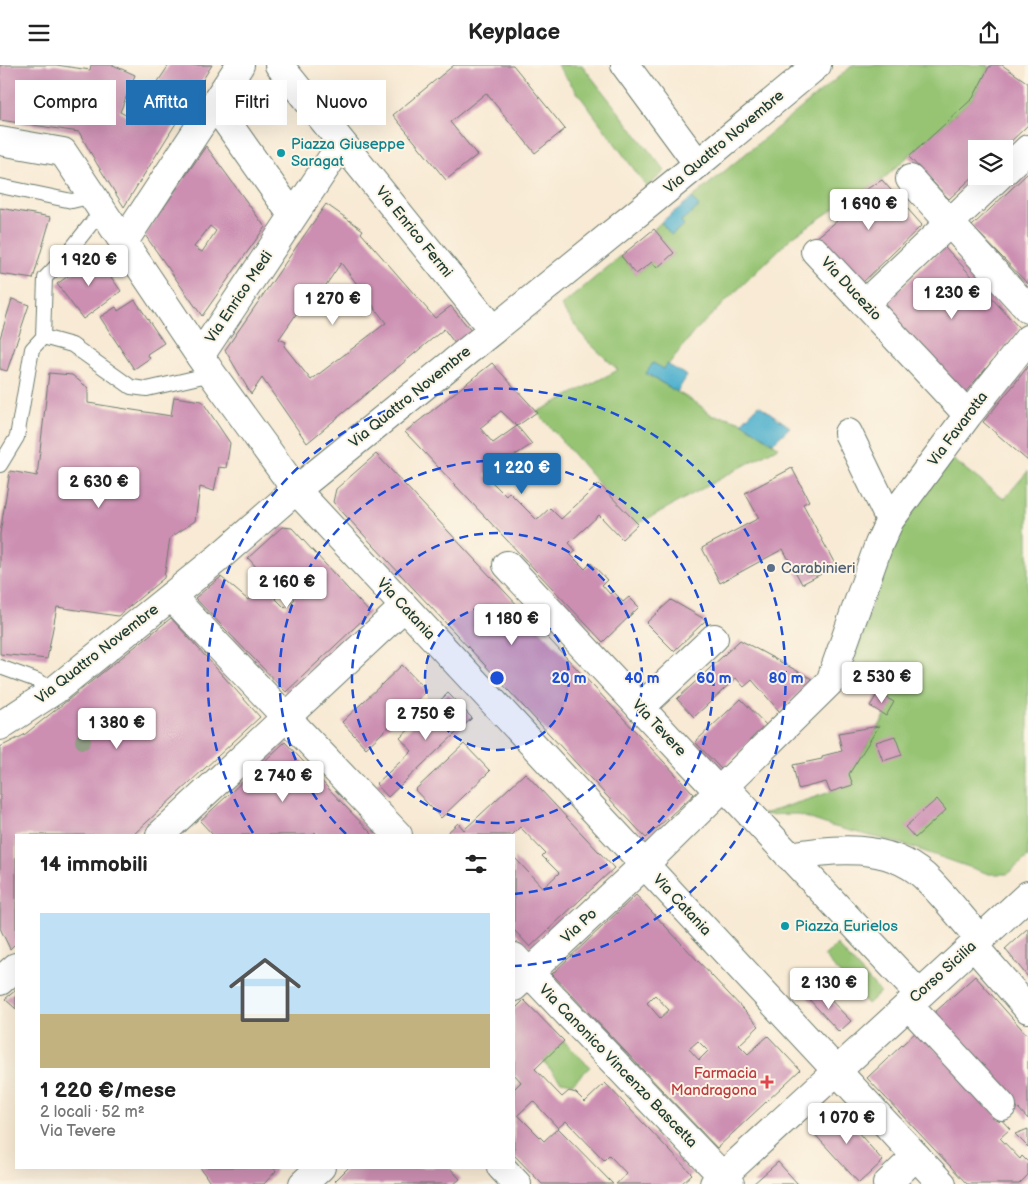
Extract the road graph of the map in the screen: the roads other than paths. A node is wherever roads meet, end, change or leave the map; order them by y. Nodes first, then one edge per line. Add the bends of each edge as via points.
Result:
1 (240, 65) edge
2 (279, 65) edge
3 (625, 65) edge
4 (817, 65) edge
5 (214, 104) junction
6 (0, 141) edge
7 (342, 143) junction
8 (1028, 149) edge
9 (1013, 163) edge
10 (698, 164) junction
11 (910, 179) dead end
12 (990, 185) edge
13 (0, 186) edge
14 (97, 203) junction
15 (293, 216) junction
16 (950, 223) junction
17 (124, 243) junction
18 (815, 251) dead end
19 (864, 304) junction
20 (1028, 309) edge
21 (493, 329) junction
22 (44, 337) junction
23 (1028, 339) edge
24 (206, 365) junction
25 (968, 415) junction
26 (848, 433) dead end
27 (0, 465) edge
28 (296, 490) junction
29 (890, 520) junction
30 (507, 565) dead end
31 (171, 596) junction
32 (404, 607) junction
33 (714, 638) dead end
34 (0, 667) edge
35 (55, 690) junction
36 (640, 708) junction
37 (287, 718) junction
38 (0, 725) edge
39 (720, 784) junction
40 (176, 830) edge
41 (397, 834) edge
42 (789, 856) junction
43 (644, 865) junction
44 (1028, 895) edge
45 (976, 942) junction
46 (519, 972) edge
47 (914, 999) junction
48 (1028, 1009) edge
49 (837, 1071) junction
50 (1002, 1106) dead end
51 (916, 1156) junction
52 (503, 1169) edge
53 (722, 1181) edge
54 (517, 1184) edge
55 (888, 1184) edge
56 (942, 1184) edge

1 - 5 street
2 - 7 street, Via Enrico Fermi
3 - 10 street
4 - 10 street, Via Quattro Novembre
5 - 15 street
5 - 17 street
6 - 14 street, Via Catania via 63,152
7 - 15 street, Via Enrico Medi
7 - 21 street, Via Enrico Fermi
8 - 9 street
10 - 21 street, Via Quattro Novembre
11 - 16 street
12 - 16 street
13 - 14 lane
14 - 17 street, Via Catania
14 - 22 lane via 64,258 45,278
15 - 24 street, Via Enrico Medi
16 - 19 street
16 - 20 street
17 - 24 street, Via Catania
18 - 19 street, Via Ducezio
19 - 25 street, Via Ducezio
21 - 28 street, Via Quattro Novembre
22 - 24 lane via 72,345 130,387 147,389
22 - 27 lane via 32,349 17,437
23 - 25 street, Via Favarotta
24 - 28 street, Via Catania
25 - 29 street, Via Favarotta
26 - 29 street
28 - 31 street, Via Quattro Novembre
28 - 32 street, Via Catania
29 - 39 street, Via Favarotta via 830,682
30 - 36 street, Via Tevere
31 - 35 street, Via Quattro Novembre
31 - 37 street
32 - 37 street
32 - 43 street, Via Catania
33 - 36 street
34 - 35 lane
35 - 38 street, Via Quattro Novembre
36 - 39 street, Via Tevere
37 - 40 street
37 - 41 street
39 - 42 street, Via Tevere
39 - 43 street, Via Po
42 - 45 street via 858,849 907,864 924,877
42 - 47 street, Via Tevere
43 - 46 street, Via Po
43 - 49 street, Via Catania
44 - 45 street, Corso Sicilia
45 - 47 street, Corso Sicilia
45 - 48 street
46 - 53 street, Via Canonico Vincenzo Bascetta
47 - 49 street, Corso Sicilia
47 - 50 street, Via Tevere
49 - 51 street, Via Catania
49 - 53 street, Corso Sicilia
51 - 55 street
51 - 56 street, Via Catania
52 - 54 street

